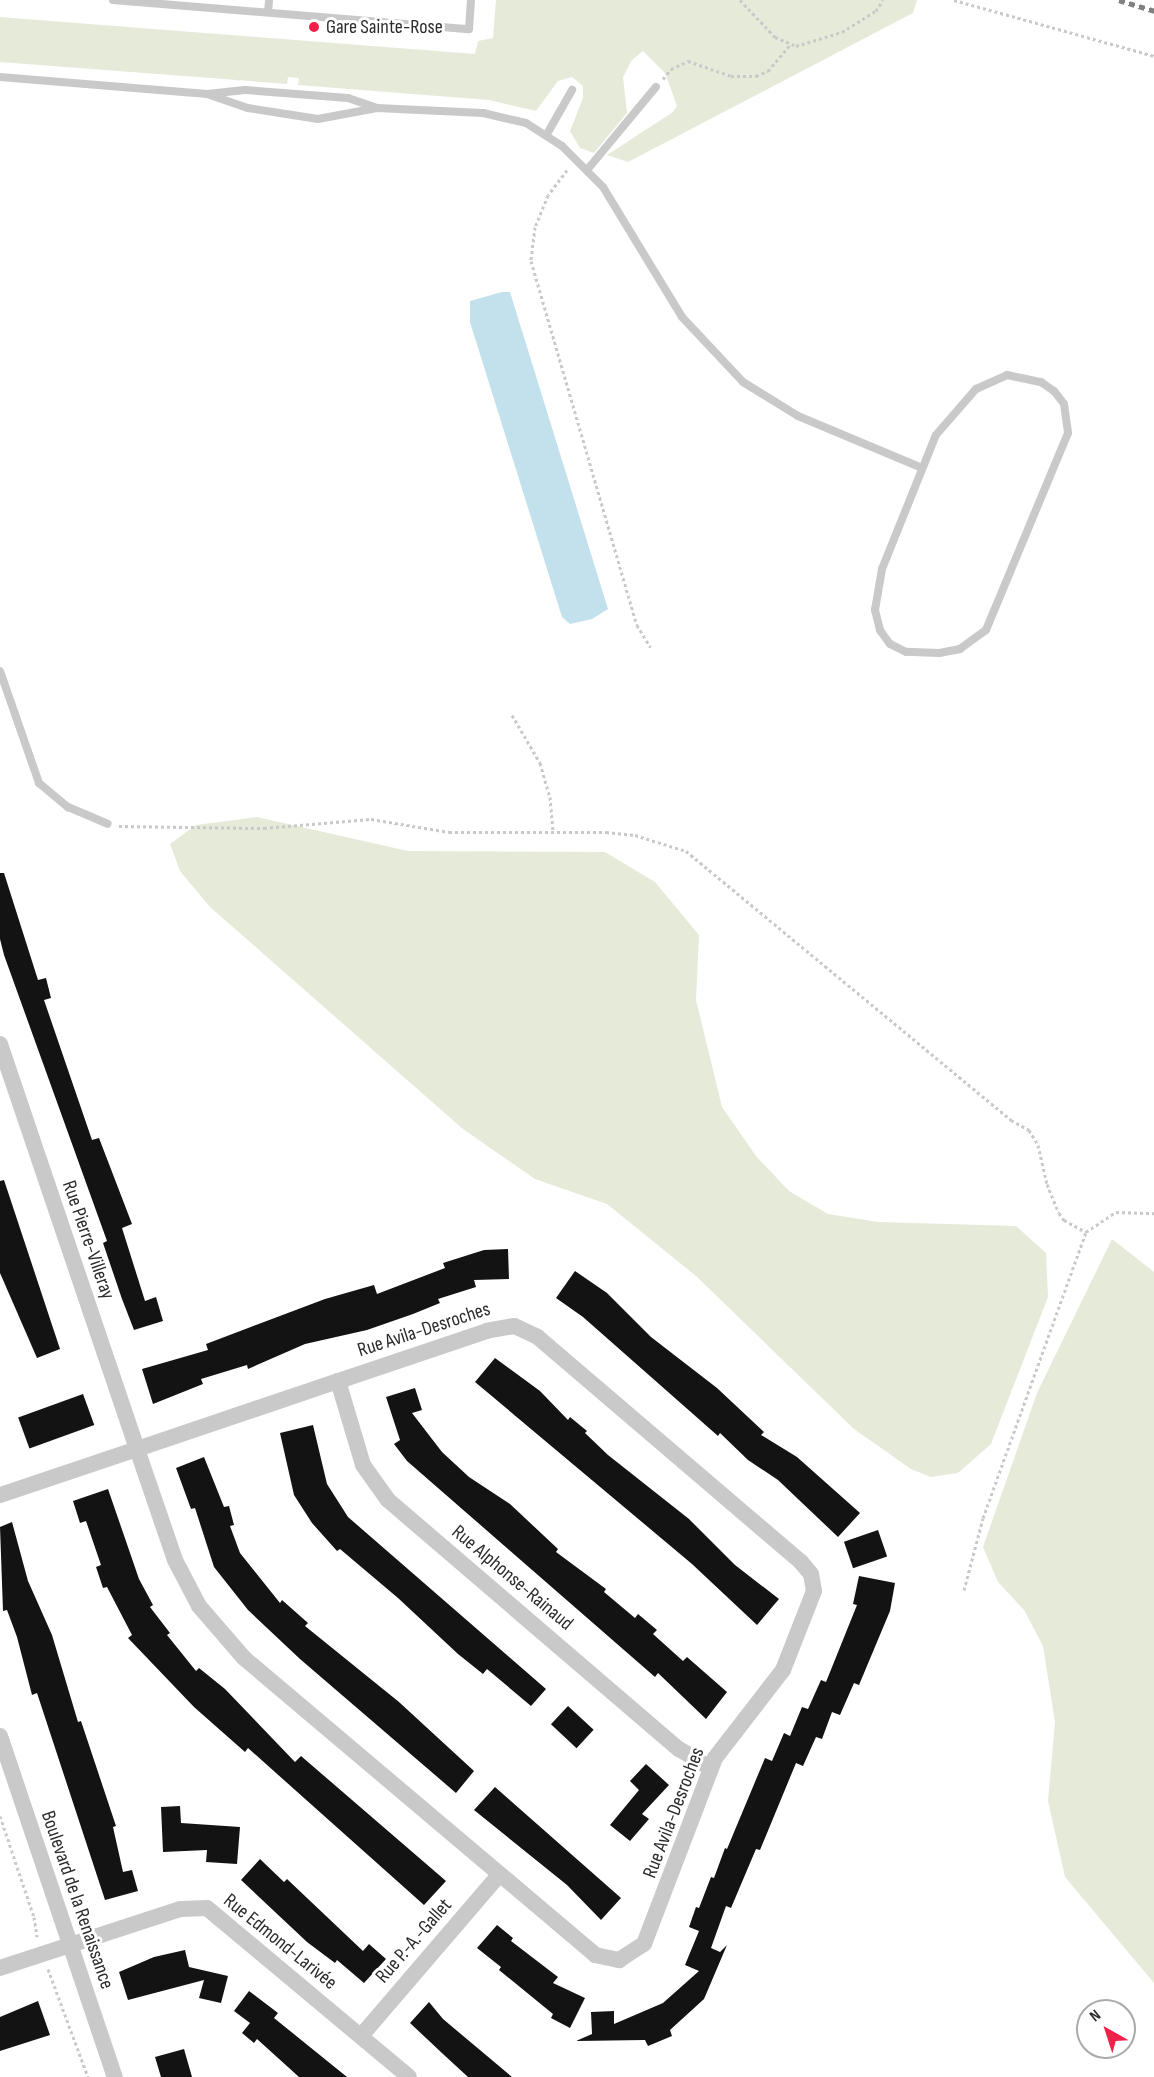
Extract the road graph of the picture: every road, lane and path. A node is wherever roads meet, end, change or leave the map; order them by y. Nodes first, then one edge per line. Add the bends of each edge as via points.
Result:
1 (112, 0) edge
2 (269, 0) edge
3 (471, 0) edge
4 (740, 0) edge
5 (883, 0) edge
6 (954, 0) edge
7 (268, 12) junction
8 (791, 44) junction
9 (1154, 56) edge
10 (0, 76) edge
11 (656, 87) joint
12 (572, 90) dead end
13 (207, 94) junction
14 (377, 108) junction
15 (547, 134) junction
16 (575, 159) junction
17 (586, 170) junction
18 (920, 467) junction
19 (650, 647) dead end
20 (0, 671) edge
21 (512, 715) dead end
22 (108, 824) joint
23 (553, 830) junction
24 (0, 1044) edge
25 (1154, 1213) edge
26 (1086, 1232) junction
27 (338, 1381) junction
28 (137, 1449) junction
29 (0, 1495) edge
30 (964, 1590) dead end
31 (1, 1743) edge
32 (711, 1768) junction
33 (0, 1816) edge
34 (500, 1874) junction
35 (36, 1934) dead end
36 (70, 1945) junction
37 (0, 1968) edge
38 (52, 1978) dead end
39 (361, 2036) junction
40 (88, 2077) edge
41 (114, 2077) edge
42 (409, 2077) edge

1 - 7 lane
2 - 7 lane
3 - 7 lane via 469,29
4 - 8 path via 775,37
5 - 8 path via 876,11 843,32 806,45
6 - 9 path
8 - 11 path via 768,71 756,76 731,76 688,61 671,69
10 - 13 lane
11 - 17 lane
12 - 15 lane
13 - 14 lane via 245,90 337,97
13 - 14 lane via 248,108 318,118
14 - 15 lane via 506,116
15 - 16 lane
16 - 17 lane
16 - 19 path via 548,195 530,245 531,261 637,625
17 - 18 lane via 618,206 682,317 743,382 798,416
18 - 18 lane via 956,409 991,379 1007,375 1033,379 1054,391 1064,404 1068,433 986,630 960,649 939,653 906,652 890,644 880,630 875,610 882,569
20 - 22 lane via 39,783 68,807
21 - 23 path via 540,763 550,797
22 - 23 path via 264,828 371,819 449,832
23 - 26 path via 635,835 666,843 703,862 1011,1120 1029,1130 1038,1145 1059,1213
24 - 28 street, Rue Pierre-Villeray
25 - 26 path via 1116,1212
26 - 30 path via 983,1518
27 - 28 street, Rue Avila-Desroches
27 - 32 street, Rue Alphonse-Rainaud via 363,1466 388,1500 679,1749
27 - 32 street, Rue Avila-Desroches via 502,1326 526,1329 804,1565 814,1591 797,1642 777,1679 726,1742
28 - 29 street
28 - 34 street, Rue Avila-Desroches via 178,1569 214,1627 244,1658
31 - 36 street, Boulevard de la Renaissance
32 - 34 street, Rue Avila-Desroches via 651,1931 631,1956 612,1960 595,1955
33 - 35 path via 34,1917
34 - 39 street, Rue P.-A.-Gallet
36 - 37 street, Rue Edmond-Larivée
36 - 39 street, Rue Edmond-Larivée via 181,1909 207,1908
36 - 41 street, Boulevard de la Renaissance
38 - 40 path
39 - 42 street, Rue Edmond-Larivée

